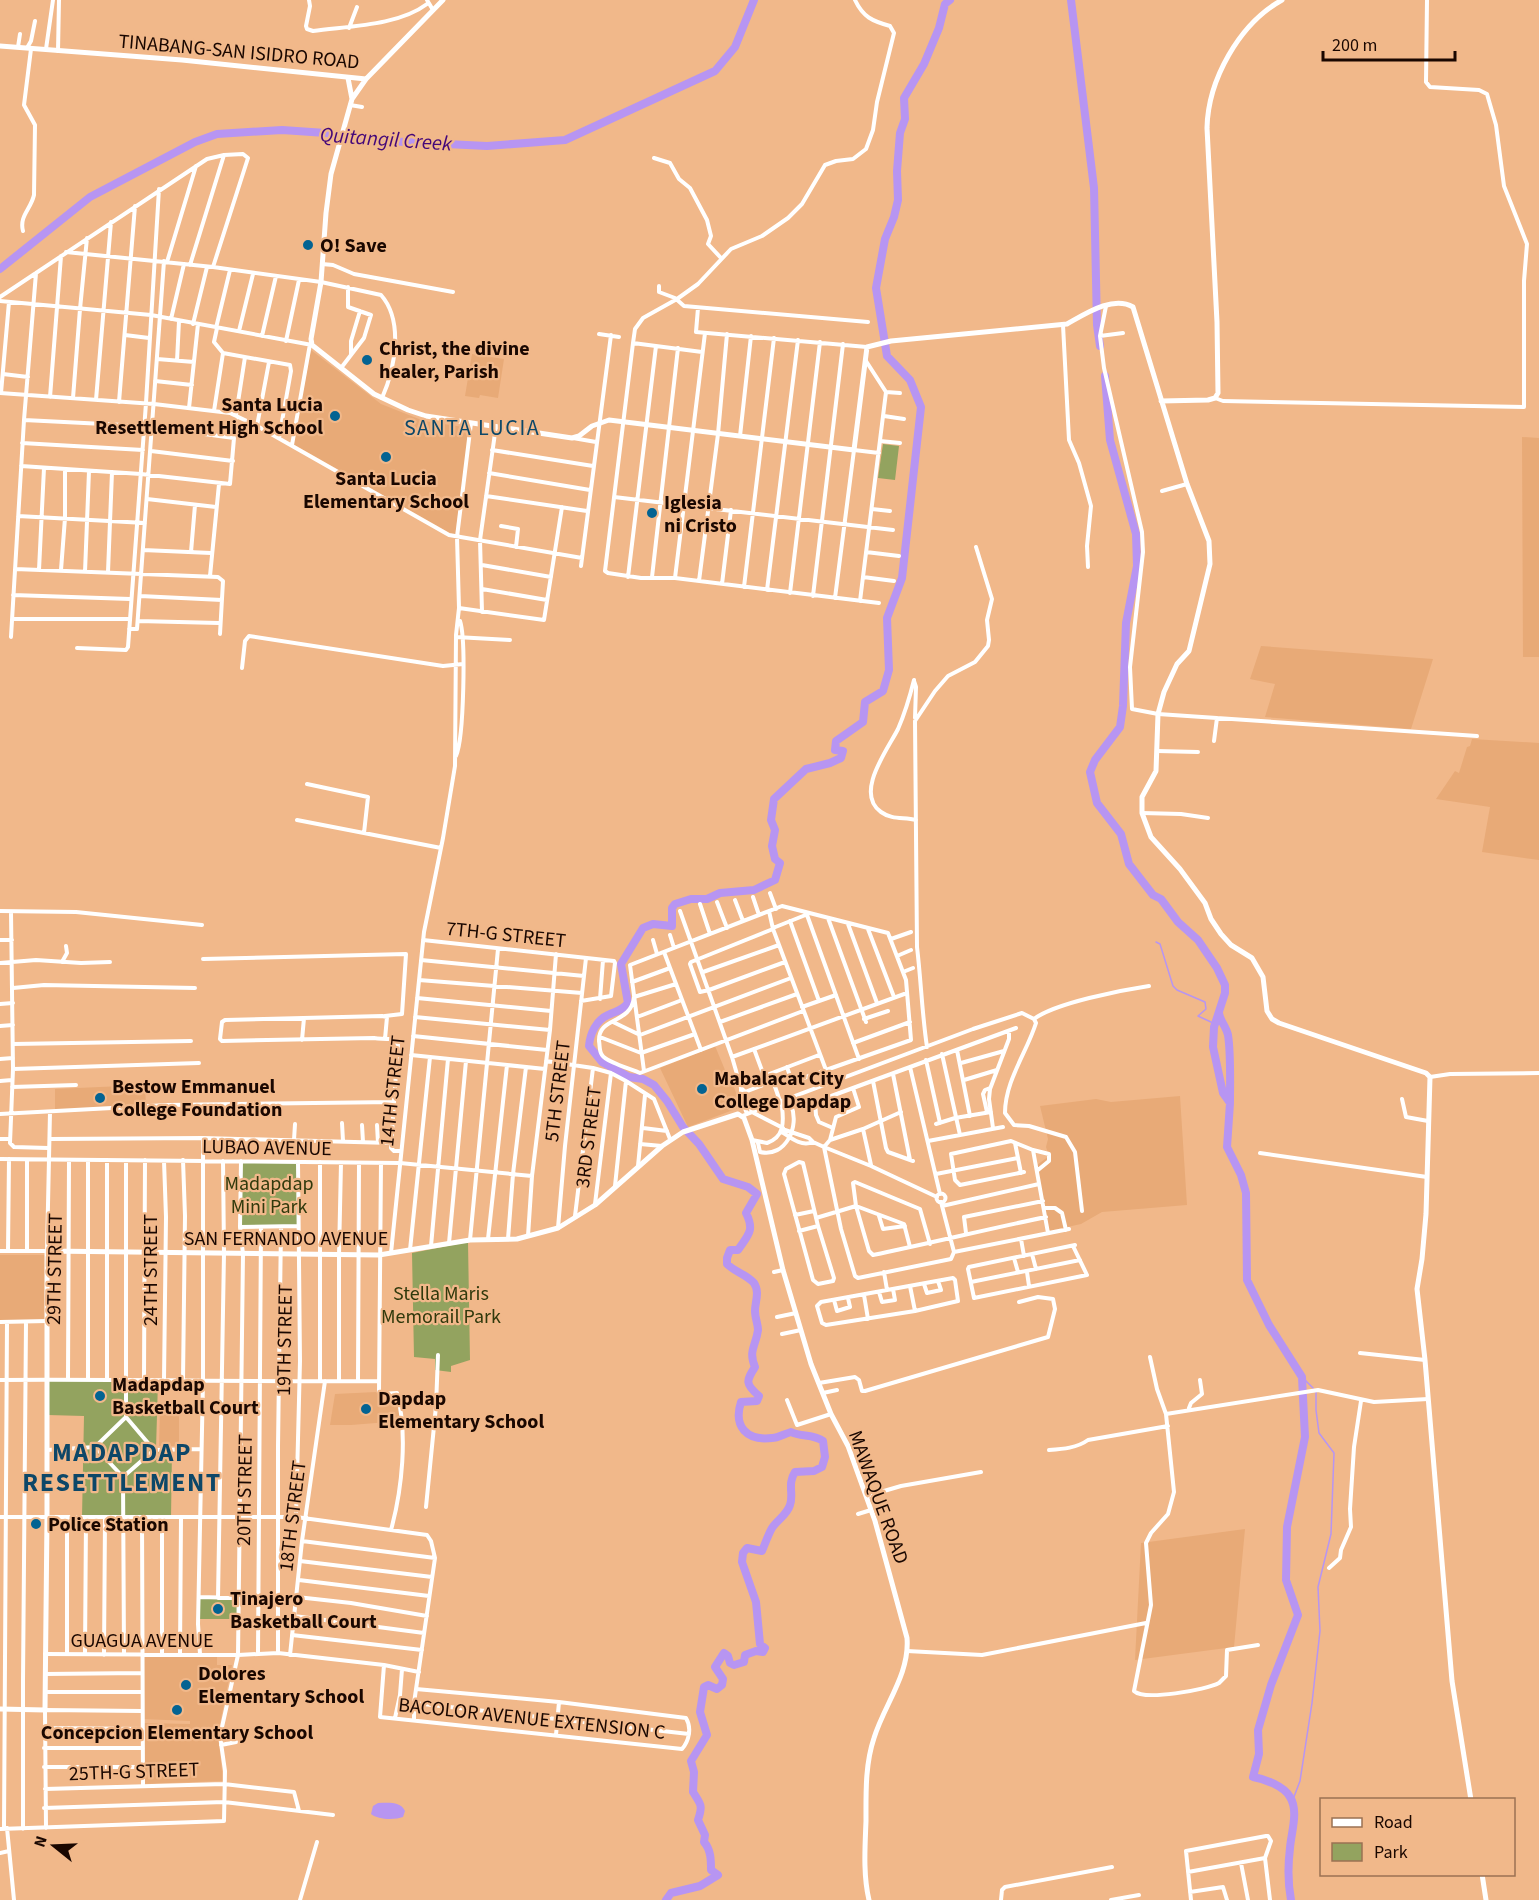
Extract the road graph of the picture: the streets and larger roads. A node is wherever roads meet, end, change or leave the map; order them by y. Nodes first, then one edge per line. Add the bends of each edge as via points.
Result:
1 (53, 0) edge
2 (59, 0) edge
3 (309, 0) edge
4 (442, 0) edge
5 (855, 0) edge
6 (1282, 0) edge
7 (1427, 0) edge
8 (427, 2) edge
9 (357, 7) dead end
10 (433, 10) junction
11 (35, 21) dead end
12 (349, 28) junction
13 (20, 34) dead end
14 (0, 46) edge
15 (18, 47) junction
16 (29, 48) junction
17 (46, 50) junction
18 (58, 51) junction
19 (348, 78) junction
20 (366, 79) junction
21 (351, 102) junction
22 (362, 107) dead end
23 (224, 155) junction
24 (654, 158) dead end
25 (196, 165) junction
26 (159, 189) junction
27 (135, 205) junction
28 (111, 222) junction
29 (23, 231) dead end
30 (87, 237) junction
31 (66, 252) junction
32 (86, 254) junction
33 (62, 256) junction
34 (108, 256) junction
35 (132, 258) junction
36 (721, 258) junction
37 (155, 260) junction
38 (166, 261) junction
39 (187, 264) junction
40 (322, 264) junction
41 (207, 267) junction
42 (213, 267) junction
43 (230, 270) junction
44 (36, 272) junction
45 (253, 274) junction
46 (276, 276) junction
47 (299, 280) junction
48 (321, 282) junction
49 (659, 286) dead end
50 (348, 287) junction
51 (453, 292) dead end
52 (0, 299) edge
53 (677, 299) junction
54 (9, 302) junction
55 (34, 304) junction
56 (57, 306) junction
57 (1104, 307) junction
58 (698, 308) junction
59 (80, 309) junction
60 (103, 311) junction
61 (360, 311) junction
62 (127, 314) junction
63 (151, 315) junction
64 (159, 316) junction
65 (171, 319) junction
66 (179, 321) junction
67 (868, 322) dead end
68 (195, 324) junction
69 (1063, 325) junction
70 (217, 328) junction
71 (239, 331) junction
72 (705, 333) junction
73 (1123, 333) dead end
74 (599, 334) dead end
75 (727, 334) junction
76 (125, 335) junction
77 (611, 335) junction
78 (262, 336) junction
79 (751, 336) junction
80 (1100, 336) junction
81 (619, 337) dead end
82 (149, 338) junction
83 (774, 338) junction
84 (798, 340) junction
85 (286, 341) junction
86 (820, 342) junction
87 (633, 343) junction
88 (311, 344) junction
89 (843, 344) junction
90 (656, 346) junction
91 (867, 347) junction
92 (678, 348) junction
93 (702, 352) junction
94 (223, 353) junction
95 (351, 355) junction
96 (245, 357) junction
97 (157, 359) junction
98 (177, 361) junction
99 (866, 361) junction
100 (194, 362) junction
101 (269, 362) junction
102 (341, 368) junction
103 (3, 374) junction
104 (28, 377) junction
105 (155, 381) junction
106 (192, 385) junction
107 (1, 393) edge
108 (886, 393) junction
109 (900, 393) dead end
110 (26, 395) junction
111 (50, 397) junction
112 (73, 398) junction
113 (1215, 398) junction
114 (381, 399) junction
115 (96, 400) junction
116 (1161, 401) junction
117 (119, 402) junction
118 (146, 404) junction
119 (154, 404) junction
120 (189, 408) junction
121 (214, 411) junction
122 (236, 415) junction
123 (884, 417) junction
124 (904, 419) dead end
125 (24, 420) junction
126 (624, 422) junction
127 (471, 423) junction
128 (598, 423) junction
129 (646, 425) junction
130 (144, 426) junction
131 (257, 426) junction
132 (496, 426) junction
133 (152, 427) junction
134 (670, 428) junction
135 (693, 430) junction
136 (718, 434) junction
137 (740, 436) junction
138 (234, 438) junction
139 (279, 438) junction
140 (572, 438) junction
141 (762, 439) junction
142 (880, 441) junction
143 (596, 442) junction
144 (786, 442) junction
145 (22, 443) junction
146 (900, 443) dead end
147 (808, 445) junction
148 (292, 446) junction
149 (831, 448) junction
150 (143, 450) junction
151 (492, 450) junction
152 (854, 450) junction
153 (151, 451) junction
154 (879, 453) junction
155 (233, 461) junction
156 (21, 466) junction
157 (593, 466) junction
158 (44, 468) junction
159 (65, 469) junction
160 (89, 471) junction
161 (111, 472) junction
162 (489, 473) junction
163 (141, 474) junction
164 (149, 474) junction
165 (219, 484) junction
166 (1187, 484) junction
167 (590, 490) junction
168 (1161, 490) dead end
169 (486, 496) junction
170 (614, 497) junction
171 (147, 499) junction
172 (637, 500) junction
173 (660, 503) junction
174 (195, 505) junction
175 (684, 505) junction
176 (216, 507) junction
177 (561, 507) junction
178 (708, 508) junction
179 (872, 509) junction
180 (731, 510) junction
181 (587, 511) junction
182 (890, 511) dead end
183 (754, 513) junction
184 (18, 516) junction
185 (776, 516) junction
186 (41, 517) junction
187 (65, 518) junction
188 (88, 519) junction
189 (800, 519) junction
190 (110, 520) junction
191 (822, 521) junction
192 (136, 522) junction
193 (145, 523) junction
194 (846, 524) junction
195 (501, 526) dead end
196 (869, 527) junction
197 (893, 530) dead end
198 (457, 537) junction
199 (480, 540) junction
200 (516, 547) junction
201 (976, 547) dead end
202 (143, 550) junction
203 (191, 552) junction
204 (866, 552) junction
205 (211, 553) junction
206 (555, 554) junction
207 (899, 556) dead end
208 (582, 558) junction
209 (482, 565) junction
210 (581, 566) dead end
211 (1088, 567) dead end
212 (15, 568) junction
213 (39, 570) junction
214 (61, 570) junction
215 (85, 572) junction
216 (108, 572) junction
217 (133, 572) junction
218 (141, 573) junction
219 (210, 576) junction
220 (550, 577) junction
221 (628, 577) junction
222 (652, 577) junction
223 (863, 577) junction
224 (675, 578) junction
225 (699, 581) junction
226 (894, 581) dead end
227 (722, 584) junction
228 (744, 587) junction
229 (482, 589) junction
230 (767, 590) junction
231 (790, 593) junction
232 (13, 595) junction
233 (140, 596) junction
234 (813, 596) junction
235 (130, 598) junction
236 (835, 598) junction
237 (222, 600) junction
238 (548, 600) junction
239 (860, 601) junction
240 (879, 603) dead end
241 (459, 608) junction
242 (482, 612) junction
243 (12, 618) junction
244 (129, 620) junction
245 (459, 620) junction
246 (138, 621) junction
247 (219, 623) junction
248 (129, 629) junction
249 (220, 634) dead end
250 (10, 637) dead end
251 (456, 637) junction
252 (463, 637) junction
253 (510, 640) dead end
254 (77, 648) dead end
255 (463, 664) junction
256 (457, 665) junction
257 (242, 668) dead end
258 (460, 704) junction
259 (1158, 714) junction
260 (1217, 718) junction
261 (915, 721) junction
262 (1477, 736) dead end
263 (1214, 741) dead end
264 (1156, 751) junction
265 (1198, 752) dead end
266 (307, 784) dead end
267 (1142, 813) junction
268 (1208, 818) dead end
269 (297, 820) dead end
270 (916, 820) junction
271 (364, 833) junction
272 (441, 848) junction
273 (770, 893) dead end
274 (753, 897) dead end
275 (735, 900) dead end
276 (717, 902) dead end
277 (700, 904) dead end
278 (776, 909) junction
279 (0, 911) edge
280 (680, 911) dead end
281 (769, 911) junction
282 (11, 912) junction
283 (808, 914) junction
284 (759, 915) junction
285 (828, 918) junction
286 (743, 921) junction
287 (790, 921) junction
288 (847, 923) junction
289 (202, 925) dead end
290 (727, 928) junction
291 (773, 928) junction
292 (868, 928) junction
293 (911, 932) dead end
294 (710, 934) junction
295 (670, 935) dead end
296 (891, 939) junction
297 (0, 940) edge
298 (12, 940) junction
299 (423, 940) junction
300 (653, 940) dead end
301 (692, 941) junction
302 (779, 945) junction
303 (66, 946) dead end
304 (674, 948) junction
305 (498, 949) junction
306 (911, 950) dead end
307 (664, 952) junction
308 (556, 954) junction
309 (657, 954) junction
310 (897, 956) junction
311 (586, 958) junction
312 (698, 958) junction
313 (203, 959) dead end
314 (421, 960) junction
315 (603, 960) junction
316 (13, 962) junction
317 (61, 962) junction
318 (111, 962) dead end
319 (785, 962) junction
320 (0, 963) edge
321 (496, 968) junction
322 (670, 968) junction
323 (913, 968) dead end
324 (703, 972) junction
325 (903, 972) junction
326 (554, 973) junction
327 (584, 976) junction
328 (791, 978) junction
329 (419, 980) junction
330 (632, 982) junction
331 (676, 984) junction
332 (1149, 986) dead end
333 (195, 987) dead end
334 (494, 987) junction
335 (13, 988) junction
336 (709, 990) junction
337 (552, 992) junction
338 (582, 993) junction
339 (907, 993) junction
340 (797, 994) junction
341 (836, 995) junction
342 (417, 998) junction
343 (634, 998) junction
344 (894, 998) junction
345 (600, 999) junction
346 (682, 1000) junction
347 (581, 1001) junction
348 (819, 1001) junction
349 (13, 1003) junction
350 (0, 1004) edge
351 (877, 1004) junction
352 (493, 1006) junction
353 (715, 1007) junction
354 (803, 1009) junction
355 (861, 1010) junction
356 (551, 1011) junction
357 (888, 1011) dead end
358 (385, 1016) junction
359 (843, 1016) junction
360 (415, 1017) junction
361 (637, 1017) junction
362 (688, 1017) junction
363 (304, 1018) junction
364 (1034, 1019) junction
365 (612, 1022) junction
366 (720, 1022) junction
367 (910, 1022) junction
368 (491, 1024) junction
369 (13, 1025) junction
370 (0, 1026) edge
371 (810, 1028) junction
372 (1016, 1028) dead end
373 (550, 1030) junction
374 (1009, 1031) junction
375 (695, 1034) junction
376 (640, 1035) junction
377 (413, 1036) junction
378 (599, 1036) junction
379 (385, 1039) junction
380 (303, 1040) junction
381 (726, 1040) junction
382 (191, 1041) dead end
383 (854, 1043) junction
384 (13, 1044) junction
385 (489, 1044) junction
386 (927, 1047) junction
387 (754, 1049) junction
388 (547, 1050) junction
389 (701, 1050) junction
390 (957, 1050) junction
391 (1005, 1050) junction
392 (642, 1052) junction
393 (942, 1054) junction
394 (411, 1055) junction
395 (819, 1055) junction
396 (430, 1057) junction
397 (732, 1057) junction
398 (13, 1058) junction
399 (0, 1059) edge
400 (448, 1059) junction
401 (859, 1059) junction
402 (926, 1060) junction
403 (466, 1061) junction
404 (546, 1061) junction
405 (199, 1063) dead end
406 (488, 1063) junction
407 (961, 1063) junction
408 (507, 1065) junction
409 (576, 1065) junction
410 (526, 1067) junction
411 (787, 1067) junction
412 (910, 1067) junction
413 (593, 1068) junction
414 (13, 1069) junction
415 (545, 1069) junction
416 (826, 1070) junction
417 (998, 1070) junction
418 (644, 1071) junction
419 (611, 1073) junction
420 (1539, 1073) edge
421 (893, 1074) junction
422 (1430, 1077) junction
423 (12, 1080) junction
424 (964, 1080) junction
425 (0, 1081) edge
426 (626, 1081) junction
427 (873, 1081) junction
428 (76, 1085) dead end
429 (12, 1087) junction
430 (853, 1088) junction
431 (743, 1090) junction
432 (645, 1095) junction
433 (1402, 1099) dead end
434 (748, 1100) junction
435 (781, 1101) junction
436 (394, 1102) junction
437 (743, 1102) junction
438 (782, 1107) junction
439 (50, 1112) junction
440 (752, 1112) junction
441 (901, 1112) junction
442 (989, 1112) junction
443 (0, 1114) edge
444 (11, 1114) junction
445 (742, 1115) junction
446 (970, 1116) junction
447 (955, 1118) junction
448 (882, 1120) junction
449 (1428, 1121) junction
450 (342, 1123) dead end
451 (295, 1124) dead end
452 (362, 1125) dead end
453 (377, 1125) dead end
454 (1003, 1127) dead end
455 (643, 1128) junction
456 (833, 1128) junction
457 (993, 1128) junction
458 (863, 1129) junction
459 (782, 1130) junction
460 (667, 1131) junction
461 (793, 1132) junction
462 (960, 1135) junction
463 (790, 1137) junction
464 (203, 1138) junction
465 (50, 1139) junction
466 (670, 1139) junction
467 (0, 1140) edge
468 (10, 1140) junction
469 (294, 1140) junction
470 (830, 1140) junction
471 (343, 1141) junction
472 (755, 1141) junction
473 (363, 1142) junction
474 (813, 1142) junction
475 (928, 1142) junction
476 (1015, 1142) junction
477 (378, 1143) junction
478 (391, 1143) junction
479 (640, 1144) junction
480 (662, 1146) junction
481 (824, 1147) junction
482 (48, 1148) junction
483 (1033, 1150) junction
484 (401, 1151) junction
485 (1260, 1153) dead end
486 (1018, 1158) junction
487 (0, 1159) edge
488 (9, 1159) junction
489 (27, 1160) junction
490 (48, 1160) junction
491 (69, 1160) junction
492 (88, 1160) junction
493 (107, 1160) junction
494 (145, 1160) junction
495 (183, 1160) junction
496 (126, 1161) junction
497 (164, 1161) junction
498 (202, 1161) junction
499 (223, 1161) junction
500 (241, 1161) junction
501 (298, 1162) junction
502 (320, 1162) junction
503 (342, 1163) junction
504 (359, 1163) junction
505 (381, 1163) junction
506 (400, 1163) junction
507 (419, 1164) junction
508 (439, 1166) junction
509 (871, 1166) junction
510 (638, 1167) junction
511 (457, 1169) junction
512 (476, 1170) junction
513 (1038, 1170) junction
514 (953, 1171) junction
515 (495, 1172) junction
516 (513, 1174) junction
517 (936, 1174) junction
518 (532, 1176) junction
519 (1428, 1177) junction
520 (1039, 1184) junction
521 (615, 1186) junction
522 (938, 1195) junction
523 (1043, 1201) junction
524 (942, 1204) junction
525 (595, 1205) junction
526 (856, 1206) junction
527 (1044, 1208) junction
528 (814, 1211) junction
529 (1082, 1211) dead end
530 (837, 1212) junction
531 (795, 1215) junction
532 (575, 1216) junction
533 (879, 1216) junction
534 (1046, 1217) junction
535 (816, 1218) junction
536 (298, 1226) junction
537 (818, 1226) junction
538 (905, 1226) junction
539 (240, 1227) junction
540 (261, 1227) junction
541 (281, 1227) junction
542 (558, 1228) junction
543 (799, 1231) junction
544 (966, 1233) junction
545 (1048, 1233) junction
546 (528, 1236) junction
547 (950, 1237) junction
548 (488, 1239) junction
549 (508, 1239) junction
550 (1021, 1239) junction
551 (470, 1240) junction
552 (449, 1243) junction
553 (930, 1244) junction
554 (431, 1246) junction
555 (910, 1247) junction
556 (410, 1250) junction
557 (0, 1251) edge
558 (8, 1251) junction
559 (27, 1251) junction
560 (47, 1251) junction
561 (88, 1252) junction
562 (126, 1252) junction
563 (146, 1252) junction
564 (954, 1252) junction
565 (70, 1253) junction
566 (107, 1253) junction
567 (165, 1253) junction
568 (224, 1253) junction
569 (391, 1253) junction
570 (184, 1254) junction
571 (203, 1254) junction
572 (243, 1254) junction
573 (262, 1254) junction
574 (1032, 1254) junction
575 (282, 1255) junction
576 (301, 1255) junction
577 (320, 1255) junction
578 (339, 1255) junction
579 (358, 1255) junction
580 (379, 1255) junction
581 (1024, 1256) junction
582 (1014, 1258) junction
583 (1080, 1260) junction
584 (1036, 1269) junction
585 (783, 1270) junction
586 (774, 1272) dead end
587 (884, 1272) junction
588 (1018, 1272) junction
589 (1027, 1272) junction
590 (938, 1281) junction
591 (971, 1282) junction
592 (924, 1284) junction
593 (910, 1286) junction
594 (1029, 1286) junction
595 (893, 1289) junction
596 (887, 1290) junction
597 (879, 1292) junction
598 (864, 1295) junction
599 (849, 1298) junction
600 (834, 1300) junction
601 (1019, 1302) dead end
602 (915, 1311) junction
603 (796, 1313) junction
604 (777, 1317) dead end
605 (868, 1319) junction
606 (47, 1321) junction
607 (0, 1322) edge
608 (7, 1322) junction
609 (26, 1322) junction
610 (801, 1330) junction
611 (782, 1334) dead end
612 (1360, 1353) dead end
613 (438, 1355) dead end
614 (1150, 1358) dead end
615 (1425, 1360) junction
616 (68, 1378) junction
617 (47, 1379) junction
618 (88, 1379) junction
619 (107, 1379) junction
620 (126, 1379) junction
621 (0, 1380) edge
622 (8, 1380) junction
623 (26, 1380) junction
624 (144, 1380) junction
625 (164, 1380) junction
626 (183, 1380) junction
627 (1200, 1380) dead end
628 (203, 1381) junction
629 (222, 1381) junction
630 (280, 1381) junction
631 (322, 1381) junction
632 (339, 1381) junction
633 (379, 1381) junction
634 (241, 1382) junction
635 (260, 1382) junction
636 (298, 1382) junction
637 (358, 1382) junction
638 (819, 1383) junction
639 (837, 1390) dead end
640 (822, 1394) junction
641 (1428, 1399) junction
642 (787, 1400) dead end
643 (1361, 1401) junction
644 (1188, 1409) junction
645 (831, 1414) junction
646 (1166, 1414) junction
647 (126, 1417) junction
648 (1168, 1426) junction
649 (95, 1447) junction
650 (201, 1449) junction
651 (46, 1450) junction
652 (154, 1450) junction
653 (1050, 1450) dead end
654 (981, 1472) dead end
655 (123, 1477) junction
656 (867, 1496) junction
657 (426, 1507) dead end
658 (871, 1510) junction
659 (858, 1514) dead end
660 (47, 1516) junction
661 (0, 1517) edge
662 (6, 1517) junction
663 (25, 1517) junction
664 (67, 1517) junction
665 (86, 1517) junction
666 (200, 1517) junction
667 (239, 1517) junction
668 (258, 1517) junction
669 (278, 1517) junction
670 (296, 1517) junction
671 (105, 1518) junction
672 (123, 1518) junction
673 (142, 1518) junction
674 (162, 1518) junction
675 (181, 1518) junction
676 (220, 1518) junction
677 (307, 1518) junction
678 (391, 1530) junction
679 (0, 1536) edge
680 (6, 1536) junction
681 (302, 1541) junction
682 (3, 1556) edge
683 (435, 1557) junction
684 (300, 1561) junction
685 (1329, 1568) dead end
686 (3, 1574) edge
687 (432, 1576) junction
688 (298, 1580) junction
689 (2, 1593) edge
690 (429, 1596) junction
691 (199, 1597) junction
692 (297, 1597) junction
693 (218, 1598) junction
694 (239, 1598) junction
695 (3, 1613) edge
696 (294, 1616) junction
697 (427, 1616) junction
698 (1146, 1623) junction
699 (2, 1631) edge
700 (424, 1633) junction
701 (292, 1635) junction
702 (1258, 1645) dead end
703 (2, 1650) edge
704 (422, 1650) junction
705 (907, 1651) junction
706 (278, 1653) junction
707 (44, 1654) junction
708 (67, 1654) junction
709 (86, 1654) junction
710 (124, 1654) junction
711 (142, 1654) junction
712 (162, 1654) junction
713 (180, 1654) junction
714 (200, 1654) junction
715 (258, 1654) junction
716 (104, 1655) junction
717 (238, 1655) junction
718 (290, 1655) junction
719 (384, 1665) junction
720 (402, 1669) junction
721 (2, 1670) edge
722 (419, 1672) junction
723 (45, 1674) junction
724 (142, 1674) junction
725 (2, 1689) edge
726 (416, 1689) junction
727 (45, 1692) junction
728 (142, 1692) junction
729 (559, 1702) junction
730 (414, 1703) junction
731 (2, 1709) edge
732 (23, 1710) junction
733 (45, 1710) junction
734 (142, 1711) junction
735 (394, 1718) junction
736 (557, 1719) junction
737 (414, 1720) junction
738 (45, 1728) junction
739 (142, 1729) junction
740 (689, 1734) junction
741 (556, 1735) junction
742 (236, 1742) dead end
743 (221, 1745) junction
744 (44, 1748) junction
745 (143, 1748) junction
746 (44, 1767) junction
747 (143, 1767) junction
748 (224, 1784) junction
749 (142, 1786) junction
750 (45, 1789) junction
751 (1471, 1798) edge
752 (224, 1802) junction
753 (44, 1808) junction
754 (299, 1811) junction
755 (333, 1815) dead end
756 (46, 1828) junction
757 (4, 1829) edge
758 (23, 1829) junction
759 (317, 1842) dead end
760 (9, 1851) junction
761 (0, 1853) edge
762 (1266, 1858) junction
763 (1241, 1863) junction
764 (1112, 1867) dead end
765 (1188, 1872) junction
766 (1482, 1876) edge
767 (1190, 1892) junction
768 (1139, 1895) dead end
769 (14, 1900) edge
770 (300, 1900) edge
771 (869, 1900) edge
772 (1002, 1900) edge
773 (1111, 1900) edge
774 (1191, 1900) edge
775 (1227, 1900) edge
776 (1248, 1900) edge
777 (1270, 1900) edge
778 (1486, 1900) edge

1 - 17 street
2 - 18 street
3 - 12 street via 307,28
4 - 10 street, TINABANG-SAN ISIDRO ROAD
5 - 36 street via 869,19 890,26 894,33 869,143 854,159 825,165 806,199 788,218
6 - 113 street via 1240,39 1222,70 1209,109 1218,329 1219,386
7 - 113 street via 1426,82 1430,87 1487,94 1496,125 1502,177 1526,240 1524,407
8 - 10 street
8 - 12 street via 410,14
9 - 12 street
10 - 20 street, TINABANG-SAN ISIDRO ROAD
11 - 16 street
13 - 15 street
14 - 15 street, TINABANG-SAN ISIDRO ROAD
15 - 16 street, TINABANG-SAN ISIDRO ROAD
16 - 17 street, TINABANG-SAN ISIDRO ROAD
16 - 29 street via 24,105 35,125 34,195 23,218
17 - 18 street, TINABANG-SAN ISIDRO ROAD
18 - 19 street, TINABANG-SAN ISIDRO ROAD
19 - 20 street, TINABANG-SAN ISIDRO ROAD
19 - 21 street
20 - 21 street
21 - 22 street
21 - 40 street via 330,184
23 - 25 street
23 - 39 street
23 - 42 street via 243,154 248,158
24 - 36 street via 670,163 690,188 709,226 708,244
25 - 26 street
25 - 38 street
26 - 27 street
26 - 37 street
27 - 28 street
27 - 35 street
28 - 30 street
28 - 34 street
30 - 31 street
30 - 32 street
31 - 32 street
31 - 33 street
32 - 34 street
32 - 59 street
33 - 44 street
33 - 56 street
34 - 35 street
34 - 60 street
35 - 37 street
35 - 62 street
36 - 53 street via 698,284
37 - 38 street
37 - 63 street
38 - 39 street
38 - 64 street
39 - 41 street
39 - 65 street
40 - 48 street
40 - 51 street via 354,274
41 - 42 street
41 - 68 street
42 - 43 street
43 - 45 street
43 - 70 street
44 - 52 street
44 - 55 street
45 - 46 street
45 - 71 street
46 - 47 street
46 - 78 street
47 - 48 street
47 - 85 street
48 - 50 street
48 - 88 street
49 - 53 street via 659,292
50 - 61 street via 348,307
50 - 114 street via 381,295 391,308 393,369
52 - 54 street
53 - 58 street via 684,306
53 - 87 street via 643,318 635,329
54 - 55 street
54 - 103 street
55 - 56 street
55 - 104 street
56 - 59 street
56 - 111 street
57 - 69 street
57 - 80 street
57 - 116 street via 1125,303 1133,307
58 - 67 street
58 - 72 street via 695,329
59 - 60 street
59 - 112 street
60 - 62 street
60 - 115 street
61 - 95 street
61 - 95 street via 371,315 364,338
62 - 63 street
62 - 76 street
63 - 64 street
63 - 82 street
64 - 65 street
64 - 97 street
65 - 66 street
66 - 68 street
66 - 98 street
68 - 70 street
68 - 100 street
69 - 91 street
69 - 211 street via 1069,440 1090,506
70 - 71 street
70 - 94 street via 214,342
71 - 78 street
72 - 75 street
72 - 93 street
73 - 80 street
74 - 77 street
75 - 79 street
75 - 136 street
76 - 82 street
76 - 117 street
77 - 81 street
77 - 128 street
78 - 85 street
79 - 83 street
79 - 137 street
80 - 259 street via 1142,532 1130,667 1131,706 1134,711
82 - 118 street
83 - 84 street
83 - 141 street
84 - 86 street
84 - 144 street
85 - 88 street
86 - 89 street
86 - 147 street
87 - 90 street
87 - 126 street
88 - 102 street
88 - 148 street
89 - 91 street
89 - 149 street
90 - 92 street
90 - 129 street
91 - 99 street
92 - 93 street
92 - 134 street
93 - 135 street
94 - 96 street
94 - 121 street
95 - 102 street
96 - 101 street
96 - 122 street
97 - 98 street
97 - 105 street
98 - 100 street
99 - 108 street
99 - 152 street
100 - 106 street
101 - 131 street
101 - 139 street via 291,368
102 - 114 street
103 - 104 street
103 - 107 street
104 - 110 street
105 - 106 street
105 - 119 street
106 - 120 street
107 - 110 street
108 - 109 street
108 - 123 street
110 - 111 street
110 - 125 street
111 - 112 street
112 - 115 street
113 - 116 street
114 - 127 street via 426,416
115 - 117 street
116 - 166 street
117 - 118 street
118 - 119 street
118 - 130 street
119 - 120 street
119 - 133 street
120 - 121 street
121 - 122 street
122 - 131 street
122 - 138 street
123 - 124 street
123 - 142 street
125 - 130 street
125 - 145 street
126 - 128 street
126 - 129 street
126 - 170 street
127 - 132 street
127 - 198 street
128 - 140 street
128 - 143 street
129 - 134 street
129 - 172 street
130 - 150 street
131 - 139 street
132 - 140 street
132 - 151 street
133 - 138 street
133 - 153 street
134 - 135 street
134 - 173 street
135 - 136 street
135 - 175 street
136 - 137 street
136 - 178 street
137 - 141 street
138 - 155 street
139 - 148 street
140 - 143 street
141 - 144 street
141 - 183 street
142 - 146 street
142 - 154 street
143 - 157 street
144 - 147 street
144 - 185 street
145 - 150 street
145 - 156 street
147 - 149 street
147 - 189 street
148 - 198 street
149 - 152 street
149 - 191 street
150 - 163 street
151 - 157 street
151 - 162 street
152 - 154 street
152 - 194 street
153 - 155 street
153 - 164 street
154 - 179 street
155 - 165 street via 230,484
156 - 158 street
156 - 184 street
157 - 167 street
158 - 159 street
158 - 186 street
159 - 160 street
159 - 187 street
160 - 161 street
160 - 188 street
161 - 163 street
161 - 190 street
162 - 167 street
162 - 169 street
163 - 164 street
163 - 192 street
164 - 165 street
164 - 171 street
165 - 176 street
166 - 168 street
166 - 259 street via 1209,541 1210,564 1189,651 1169,677
167 - 181 street
169 - 177 street
169 - 199 street
170 - 172 street
170 - 221 street via 605,571
171 - 174 street
171 - 193 street
172 - 173 street
172 - 221 street
173 - 175 street
173 - 222 street
174 - 176 street
174 - 203 street
175 - 178 street
175 - 224 street
176 - 205 street
177 - 181 street
177 - 206 street
178 - 180 street
178 - 225 street
179 - 182 street
179 - 196 street
180 - 183 street
180 - 227 street
181 - 208 street
183 - 185 street
183 - 228 street
184 - 186 street
184 - 212 street
185 - 189 street
185 - 230 street
186 - 187 street
186 - 213 street
187 - 188 street
187 - 214 street
188 - 190 street
188 - 215 street
189 - 191 street
189 - 231 street
190 - 192 street
190 - 216 street
191 - 194 street
191 - 234 street
192 - 193 street
192 - 217 street
193 - 202 street
194 - 196 street
194 - 236 street
195 - 200 street via 518,529
196 - 197 street
196 - 204 street
198 - 199 street
198 - 241 street
199 - 200 street
199 - 209 street
200 - 206 street
201 - 261 street via 992,599 987,620 988,646 975,662 948,676
202 - 203 street
202 - 218 street
203 - 205 street
204 - 207 street
204 - 223 street
205 - 219 street
206 - 208 street
206 - 220 street
208 - 210 street
209 - 220 street
209 - 229 street
212 - 213 street
212 - 232 street
213 - 214 street
214 - 215 street
215 - 216 street
216 - 217 street
217 - 218 street
217 - 235 street
218 - 219 street
218 - 233 street
219 - 237 street via 222,579
220 - 238 street
221 - 222 street
222 - 224 street
223 - 226 street
223 - 239 street
224 - 225 street
225 - 227 street
227 - 228 street
228 - 230 street
229 - 238 street
229 - 242 street
230 - 231 street
231 - 234 street
232 - 235 street
232 - 243 street
233 - 237 street
233 - 246 street
234 - 236 street
235 - 244 street
236 - 239 street
237 - 247 street
238 - 242 street via 542,621
239 - 240 street
241 - 242 street
241 - 245 street
243 - 244 street
243 - 250 street
244 - 248 street
245 - 251 street
245 - 252 street
246 - 247 street
246 - 248 street via 137,630
247 - 249 street
248 - 254 street via 126,650
251 - 252 street
251 - 256 street
252 - 253 street
252 - 255 street
255 - 256 street
255 - 258 street
256 - 257 street via 247,636
256 - 258 street
258 - 272 street, 14TH STREET via 454,778
259 - 260 street
259 - 264 street
260 - 262 street
260 - 263 street
261 - 270 street
261 - 270 street via 914,680 899,726 875,772 870,795 880,812 893,818
264 - 265 street
264 - 267 street via 1156,771 1142,797
266 - 271 street via 368,797
267 - 268 street
267 - 422 street via 1151,837 1205,903 1221,934 1252,958 1263,977 1265,1007 1272,1019
269 - 271 street
270 - 386 street via 917,947
271 - 272 street
272 - 299 street, 14TH STREET
273 - 278 street
274 - 284 street
275 - 286 street
276 - 290 street
277 - 294 street
278 - 281 street
278 - 283 street via 782,906
279 - 282 street
280 - 301 street
281 - 284 street
281 - 291 street
282 - 289 street via 76,912
282 - 298 street
283 - 285 street
283 - 287 street
283 - 341 street
284 - 286 street
285 - 288 street
285 - 355 street
286 - 290 street
287 - 291 street
287 - 348 street
288 - 292 street
288 - 351 street
290 - 294 street
291 - 302 street
291 - 312 street
292 - 296 street via 888,933
292 - 344 street
293 - 296 street
294 - 301 street
295 - 304 street
296 - 310 street
297 - 298 street
298 - 316 street
299 - 305 street, 7TH-G STREET
299 - 314 street, 14TH STREET
300 - 309 street
301 - 304 street
301 - 312 street
302 - 319 street
302 - 324 street
303 - 317 street via 67,953
304 - 307 street
305 - 308 street, 7TH-G STREET
305 - 321 street
306 - 310 street
307 - 309 street
307 - 322 street
308 - 311 street, 7TH-G STREET
308 - 326 street
309 - 330 street via 630,965
310 - 325 street
311 - 315 street, 7TH-G STREET
311 - 327 street, 5TH STREET
312 - 324 street
312 - 336 street via 690,964 700,992
313 - 358 street via 406,954 402,1014
314 - 321 street
314 - 329 street, 14TH STREET
315 - 345 street
315 - 345 street via 615,963 611,996
316 - 317 street
316 - 320 street
316 - 335 street
317 - 318 street
319 - 328 street
319 - 336 street
321 - 326 street
321 - 334 street
322 - 330 street
322 - 331 street
323 - 325 street
324 - 336 street
325 - 339 street
326 - 327 street
326 - 337 street
327 - 338 street, 5TH STREET
328 - 340 street
328 - 353 street
329 - 334 street
329 - 342 street, 14TH STREET
330 - 343 street
331 - 343 street
331 - 346 street
332 - 364 street via 1102,995 1050,1010
333 - 335 street
334 - 337 street
334 - 352 street
335 - 349 street
336 - 353 street
337 - 338 street
337 - 356 street
338 - 347 street, 5TH STREET
339 - 344 street
339 - 367 street
340 - 354 street
340 - 366 street
341 - 348 street
341 - 359 street
342 - 352 street
342 - 360 street, 14TH STREET
343 - 361 street
343 - 365 street via 630,1011
344 - 351 street
345 - 347 street
346 - 361 street
346 - 362 street
347 - 409 street, 5TH STREET
348 - 354 street
349 - 350 street
349 - 369 street
351 - 355 street
352 - 356 street
352 - 368 street
353 - 362 street
353 - 366 street
354 - 371 street
354 - 381 street
355 - 357 street via 865,1021
355 - 359 street
356 - 373 street
358 - 363 street
358 - 379 street
359 - 371 street
359 - 383 street
360 - 368 street
360 - 377 street, 14TH STREET
361 - 376 street
362 - 375 street
362 - 376 street
363 - 380 street
363 - 380 street via 224,1020 220,1039
364 - 386 street via 1017,1013
364 - 529 street via 1036,1023 1014,1077 1005,1113 1014,1125 1066,1137 1075,1152
365 - 376 street
365 - 378 street
366 - 381 street
367 - 383 street
367 - 401 street via 911,1040
368 - 373 street
368 - 385 street
369 - 370 street
369 - 384 street
371 - 387 street
371 - 395 street
372 - 374 street
373 - 388 street
374 - 390 street
374 - 391 street
375 - 389 street
375 - 392 street
376 - 392 street
377 - 385 street
377 - 394 street, 14TH STREET
378 - 392 street
378 - 418 street via 603,1058 639,1073
379 - 380 street
379 - 436 street via 398,1044
381 - 389 street
381 - 397 street
382 - 384 street
383 - 401 street
384 - 398 street
385 - 388 street
385 - 406 street
386 - 435 street
387 - 397 street
387 - 411 street via 764,1076
388 - 404 street
389 - 418 street
390 - 393 street
390 - 407 street
391 - 407 street
391 - 417 street
392 - 418 street
393 - 402 street
393 - 447 street
394 - 396 street
394 - 484 street, 14TH STREET
395 - 411 street
395 - 416 street
396 - 400 street
396 - 507 street
397 - 431 street
398 - 399 street
398 - 414 street
400 - 403 street
400 - 508 street
401 - 416 street
402 - 412 street
402 - 447 street via 938,1123
403 - 406 street
403 - 511 street
404 - 409 street
404 - 415 street
405 - 414 street
406 - 408 street
406 - 512 street
407 - 424 street
408 - 410 street
408 - 515 street
409 - 413 street
409 - 542 street, 5TH STREET
410 - 415 street
410 - 516 street
411 - 416 street via 792,1082
412 - 421 street
412 - 475 street
413 - 419 street
413 - 532 street
414 - 423 street
415 - 518 street
417 - 424 street
417 - 442 street via 991,1088
419 - 426 street
419 - 525 street, 3RD STREET
420 - 422 street
421 - 427 street
421 - 441 street
422 - 449 street
423 - 425 street
423 - 429 street
424 - 446 street
426 - 432 street
426 - 521 street
427 - 430 street
427 - 448 street
428 - 429 street
429 - 444 street
430 - 456 street via 859,1107 838,1116
430 - 456 street via 815,1102 819,1122
431 - 434 street
431 - 435 street via 773,1081
431 - 437 street
432 - 455 street
432 - 460 street via 654,1099
433 - 449 street via 1406,1117
434 - 437 street
434 - 440 street
435 - 438 street
435 - 440 street
436 - 439 street
436 - 478 street
437 - 445 street
438 - 459 street
438 - 461 street via 792,1106
439 - 444 street
439 - 465 street
440 - 445 street
440 - 459 street
441 - 448 street
441 - 448 street via 911,1160 888,1152
442 - 446 street
442 - 457 street
443 - 444 street
444 - 468 street
445 - 466 street, SAN FERNANDO AVENUE
445 - 472 street, MAWAQUE ROAD
446 - 447 street
447 - 462 street
448 - 458 street
449 - 519 street
450 - 471 street
451 - 469 street
452 - 473 street
453 - 477 street
454 - 457 street
455 - 460 street
455 - 479 street
456 - 470 street
457 - 462 street
458 - 470 street
458 - 509 street
459 - 461 street
459 - 463 street
459 - 472 street via 774,1141
460 - 466 street
461 - 463 street
461 - 474 street
462 - 475 street
463 - 472 street via 779,1149 768,1153 760,1152
463 - 474 street via 801,1143
464 - 465 street
464 - 469 street
464 - 498 street
465 - 482 street
466 - 480 street, SAN FERNANDO AVENUE
467 - 468 street
468 - 482 street via 14,1148
469 - 471 street
470 - 481 street
471 - 473 street
472 - 585 street, MAWAQUE ROAD
473 - 477 street
474 - 481 street
475 - 517 street
476 - 483 street
476 - 486 street
476 - 514 street via 951,1154
477 - 478 street
478 - 484 street via 392,1150
479 - 480 street
479 - 510 street
480 - 510 street, SAN FERNANDO AVENUE
481 - 509 street
481 - 530 street
482 - 490 street
483 - 513 street
483 - 513 street via 1051,1155
484 - 506 street, 14TH STREET
485 - 519 street
486 - 514 street
486 - 514 street via 1023,1172 960,1185
487 - 488 street, LUBAO AVENUE
488 - 489 street, LUBAO AVENUE
488 - 558 street
489 - 490 street, LUBAO AVENUE
489 - 559 street
490 - 491 street, LUBAO AVENUE
490 - 560 street
491 - 492 street, LUBAO AVENUE
491 - 565 street, 29TH STREET
492 - 493 street, LUBAO AVENUE
492 - 561 street
493 - 496 street, LUBAO AVENUE
493 - 566 street
494 - 496 street, LUBAO AVENUE
494 - 497 street, LUBAO AVENUE
494 - 563 street
495 - 497 street, LUBAO AVENUE
495 - 498 street, LUBAO AVENUE
495 - 570 street
496 - 562 street
497 - 567 street, 24TH STREET
498 - 499 street, LUBAO AVENUE
498 - 571 street
499 - 500 street, LUBAO AVENUE
499 - 568 street
500 - 501 street, LUBAO AVENUE
500 - 539 street
501 - 502 street, LUBAO AVENUE
501 - 536 street, 19TH STREET
502 - 503 street, LUBAO AVENUE
502 - 577 street, 18TH STREET
503 - 504 street, LUBAO AVENUE
503 - 578 street
504 - 505 street, LUBAO AVENUE
504 - 579 street
505 - 506 street, LUBAO AVENUE
505 - 580 street
506 - 507 street, LUBAO AVENUE
506 - 569 street, 14TH STREET
507 - 508 street, LUBAO AVENUE
507 - 556 street
508 - 511 street, LUBAO AVENUE
508 - 554 street
509 - 522 street
510 - 521 street, SAN FERNANDO AVENUE
511 - 512 street, LUBAO AVENUE
511 - 552 street
512 - 515 street, LUBAO AVENUE
512 - 551 street
513 - 520 street
514 - 517 street
515 - 516 street, LUBAO AVENUE
515 - 548 street
516 - 518 street, LUBAO AVENUE
516 - 549 street
517 - 522 street
518 - 546 street
519 - 615 street via 1417,1289
520 - 523 street
520 - 524 street
521 - 525 street, SAN FERNANDO AVENUE
522 - 524 street via 946,1197
523 - 527 street
523 - 544 street via 964,1217
524 - 547 street
525 - 532 street, SAN FERNANDO AVENUE
526 - 530 street
526 - 533 street
526 - 553 street via 852,1185 855,1182 920,1209
526 - 555 street via 872,1254
527 - 534 street
527 - 545 street via 1062,1213 1067,1230
528 - 531 street
528 - 531 street via 800,1162 784,1172
528 - 535 street
530 - 535 street
530 - 587 street via 855,1276
531 - 543 street
532 - 542 street, SAN FERNANDO AVENUE
533 - 538 street
533 - 538 street via 883,1231
534 - 544 street
534 - 545 street
535 - 537 street
536 - 541 street
536 - 576 street, 19TH STREET
537 - 543 street
537 - 543 street via 834,1278 823,1284 813,1280
538 - 555 street
539 - 540 street
539 - 572 street
540 - 541 street
540 - 573 street, 20TH STREET
541 - 575 street
542 - 546 street, SAN FERNANDO AVENUE
544 - 547 street
545 - 550 street
546 - 549 street, SAN FERNANDO AVENUE
547 - 553 street
547 - 564 street
548 - 549 street, SAN FERNANDO AVENUE
548 - 551 street, SAN FERNANDO AVENUE
550 - 564 street
550 - 581 street
551 - 552 street, SAN FERNANDO AVENUE
552 - 554 street, SAN FERNANDO AVENUE
553 - 555 street
554 - 556 street, SAN FERNANDO AVENUE
556 - 569 street, SAN FERNANDO AVENUE
557 - 558 street, SAN FERNANDO AVENUE
558 - 559 street, SAN FERNANDO AVENUE
559 - 560 street, SAN FERNANDO AVENUE
560 - 565 street, SAN FERNANDO AVENUE
560 - 606 street
561 - 565 street, SAN FERNANDO AVENUE
561 - 566 street, SAN FERNANDO AVENUE
561 - 618 street
562 - 563 street, SAN FERNANDO AVENUE
562 - 566 street, SAN FERNANDO AVENUE
562 - 620 street
563 - 567 street, SAN FERNANDO AVENUE
563 - 624 street
564 - 587 street via 951,1259
565 - 616 street, 29TH STREET
566 - 619 street
567 - 570 street, SAN FERNANDO AVENUE
567 - 625 street, 24TH STREET
568 - 571 street, SAN FERNANDO AVENUE
568 - 572 street, SAN FERNANDO AVENUE
568 - 629 street
569 - 580 street, SAN FERNANDO AVENUE
570 - 571 street, SAN FERNANDO AVENUE
570 - 626 street
571 - 628 street
572 - 573 street, SAN FERNANDO AVENUE
572 - 634 street
573 - 575 street, SAN FERNANDO AVENUE
573 - 635 street, 20TH STREET
574 - 581 street
574 - 583 street via 1074,1246
574 - 584 street
575 - 576 street, SAN FERNANDO AVENUE
575 - 630 street
576 - 577 street, SAN FERNANDO AVENUE
576 - 636 street, 19TH STREET
577 - 578 street, SAN FERNANDO AVENUE
577 - 631 street, 18TH STREET
578 - 579 street, SAN FERNANDO AVENUE
578 - 632 street
579 - 580 street, SAN FERNANDO AVENUE
579 - 637 street
580 - 633 street
581 - 582 street
582 - 588 street
582 - 591 street via 969,1267
583 - 584 street
583 - 594 street via 1087,1275
584 - 589 street
585 - 586 street
585 - 603 street, MAWAQUE ROAD
587 - 596 street
588 - 589 street
588 - 591 street
589 - 594 street
590 - 592 street
590 - 592 street via 940,1290 927,1293
590 - 602 street via 955,1280 958,1301
591 - 594 street via 976,1299
592 - 593 street
593 - 595 street
593 - 602 street
595 - 596 street
595 - 597 street via 895,1300 882,1302
596 - 597 street
597 - 598 street
598 - 599 street
598 - 605 street
599 - 600 street
599 - 600 street via 850,1307 837,1311
600 - 605 street via 817,1306 822,1323
601 - 638 street via 1053,1299 1055,1309 1048,1337 865,1391 855,1377
602 - 605 street
603 - 604 street
603 - 610 street, MAWAQUE ROAD
606 - 609 street
606 - 617 street
607 - 608 street
608 - 609 street
608 - 622 street
609 - 623 street
610 - 611 street
610 - 638 street, MAWAQUE ROAD
612 - 615 street
613 - 657 street
614 - 646 street
615 - 641 street
616 - 617 street
616 - 618 street
617 - 623 street
617 - 651 street
618 - 619 street
619 - 620 street
620 - 624 street
620 - 647 street
621 - 622 street
622 - 623 street
622 - 662 street
623 - 663 street
624 - 625 street
625 - 626 street
626 - 628 street
627 - 644 street via 1202,1394
628 - 629 street
628 - 650 street
629 - 634 street
629 - 676 street
630 - 635 street
630 - 636 street
630 - 669 street
631 - 632 street
631 - 636 street
631 - 677 street, 18TH STREET
632 - 637 street
633 - 637 street
633 - 678 street via 380,1394 397,1393 402,1426 396,1512
634 - 635 street
634 - 667 street
635 - 668 street, 20TH STREET
636 - 670 street, 19TH STREET
638 - 640 street, MAWAQUE ROAD
639 - 640 street
640 - 645 street, MAWAQUE ROAD
641 - 643 street
641 - 751 street via 1452,1681
642 - 645 street via 797,1425
643 - 644 street via 1318,1390
643 - 685 street via 1350,1527 1340,1558
644 - 646 street
645 - 656 street, MAWAQUE ROAD
646 - 648 street
647 - 649 street
647 - 652 street
648 - 653 street
648 - 698 street via 1174,1492 1167,1514 1146,1543 1151,1605
649 - 651 street
649 - 655 street
650 - 652 street
650 - 666 street
651 - 660 street
652 - 655 street
654 - 656 street via 933,1479
655 - 672 street
656 - 658 street, MAWAQUE ROAD
658 - 659 street
658 - 705 street, MAWAQUE ROAD via 903,1621
660 - 663 street
660 - 664 street
660 - 707 street
661 - 662 street
662 - 663 street
662 - 680 street
663 - 732 street
664 - 665 street
664 - 708 street
665 - 671 street
665 - 709 street
666 - 675 street
666 - 676 street
666 - 691 street
667 - 668 street
667 - 676 street
667 - 694 street
668 - 669 street
668 - 715 street, 20TH STREET
669 - 670 street
669 - 706 street
670 - 677 street
671 - 672 street
671 - 716 street
672 - 673 street
672 - 710 street
673 - 674 street
673 - 711 street
674 - 675 street
674 - 712 street
675 - 713 street
676 - 693 street
677 - 678 street
677 - 681 street, 18TH STREET
678 - 683 street via 427,1535
679 - 680 street
680 - 682 street
681 - 683 street
681 - 684 street, 18TH STREET
682 - 686 street
683 - 687 street
684 - 687 street
684 - 688 street, 18TH STREET
686 - 689 street
687 - 690 street
688 - 690 street
688 - 692 street, 18TH STREET
689 - 695 street
690 - 697 street
691 - 693 street
691 - 714 street
692 - 696 street, 18TH STREET
692 - 697 street
693 - 694 street
694 - 717 street
695 - 699 street
696 - 700 street
696 - 701 street, 18TH STREET
697 - 700 street
698 - 702 street via 1134,1692 1139,1695 1154,1696 1217,1684 1226,1676 1227,1650
698 - 705 street via 982,1655
699 - 703 street
700 - 704 street
701 - 704 street
701 - 718 street, 18TH STREET
703 - 721 street
704 - 722 street
705 - 771 street, MAWAQUE ROAD via 903,1670 877,1728 868,1763 865,1841
706 - 715 street, GUAGUA AVENUE
706 - 718 street, GUAGUA AVENUE
707 - 708 street, GUAGUA AVENUE
707 - 723 street
708 - 709 street, GUAGUA AVENUE
709 - 716 street, GUAGUA AVENUE
710 - 711 street, GUAGUA AVENUE
710 - 716 street, GUAGUA AVENUE
711 - 712 street, GUAGUA AVENUE
711 - 724 street
712 - 713 street, GUAGUA AVENUE
713 - 714 street, GUAGUA AVENUE
714 - 717 street, GUAGUA AVENUE
715 - 717 street, GUAGUA AVENUE
717 - 743 street
718 - 719 street, GUAGUA AVENUE
719 - 720 street, GUAGUA AVENUE
719 - 735 street, BACOLOR AVENUE EXTENSION C via 380,1717
720 - 722 street, GUAGUA AVENUE
720 - 735 street
721 - 725 street
722 - 726 street
723 - 724 street
723 - 727 street
724 - 728 street
725 - 731 street
726 - 729 street
726 - 730 street
727 - 728 street
727 - 733 street
728 - 734 street
729 - 736 street
729 - 740 street via 686,1718
730 - 736 street
730 - 737 street
731 - 732 street
731 - 757 street
732 - 733 street
732 - 758 street
733 - 734 street
733 - 738 street
734 - 739 street
735 - 737 street, BACOLOR AVENUE EXTENSION C
736 - 740 street
736 - 741 street
737 - 741 street, BACOLOR AVENUE EXTENSION C
738 - 739 street
738 - 744 street
739 - 745 street
740 - 741 street, BACOLOR AVENUE EXTENSION C via 682,1749
742 - 743 street
743 - 748 street
744 - 745 street
744 - 746 street
745 - 747 street
746 - 747 street
746 - 750 street
747 - 749 street
748 - 749 street, 25TH-G STREET
748 - 752 street
748 - 754 street, 25TH-G STREET via 292,1791
749 - 750 street, 25TH-G STREET
750 - 753 street
752 - 753 street
752 - 754 street
752 - 756 street via 224,1821
753 - 756 street
754 - 755 street
756 - 758 street
757 - 758 street
757 - 760 street
759 - 770 street
760 - 761 street
760 - 769 street
762 - 763 street
762 - 765 street via 1271,1840 1268,1836 1186,1851
762 - 777 street
763 - 765 street
763 - 776 street
764 - 772 street via 1005,1887
765 - 767 street
766 - 778 street
767 - 774 street
767 - 775 street via 1223,1887
768 - 773 street

